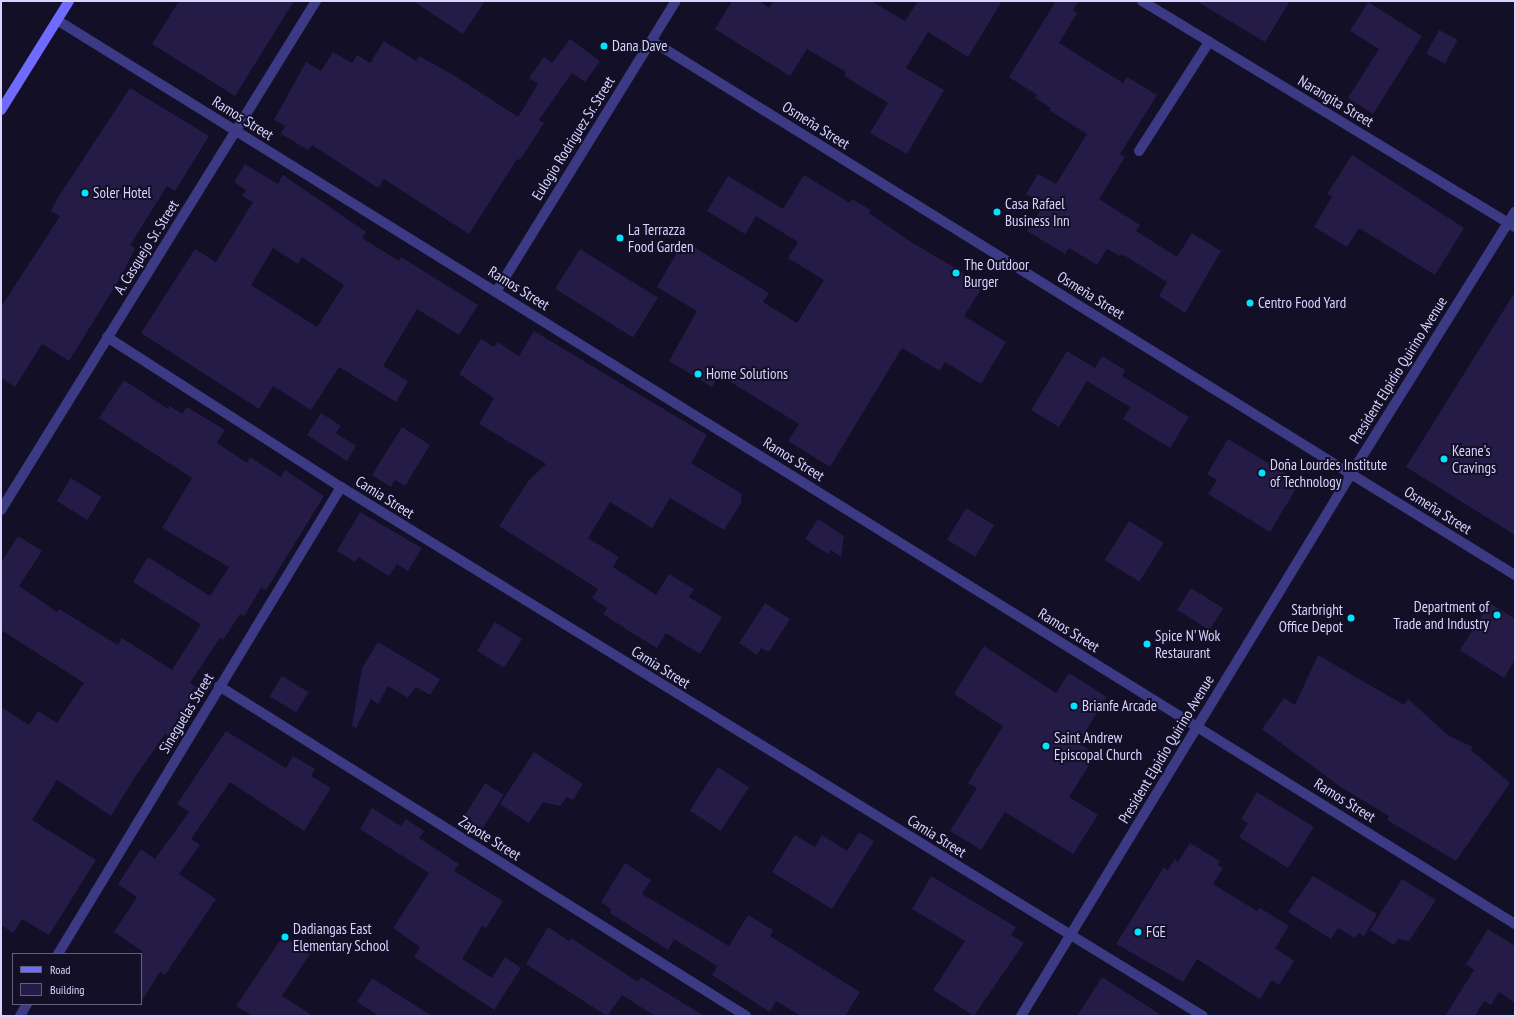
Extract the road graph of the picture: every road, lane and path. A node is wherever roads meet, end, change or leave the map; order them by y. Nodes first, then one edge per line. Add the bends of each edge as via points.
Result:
1 (69, 1) edge
2 (316, 1) edge
3 (676, 1) edge
4 (1142, 1) edge
5 (57, 20) junction
6 (652, 41) junction
7 (1209, 42) junction
8 (1, 110) edge
9 (236, 131) junction
10 (1140, 151) dead end
11 (1515, 212) edge
12 (1512, 225) edge
13 (496, 292) junction
14 (107, 337) junction
15 (1351, 474) junction
16 (341, 487) junction
17 (1, 510) edge
18 (1515, 575) edge
19 (219, 686) junction
20 (1198, 727) junction
21 (1515, 924) edge
22 (1071, 936) junction
23 (59, 953) edge
24 (26, 1005) edge
25 (20, 1016) edge
26 (746, 1016) edge
27 (1021, 1016) edge
28 (1203, 1016) edge

1 - 5 main road
2 - 9 street, A. Casquejo Sr. Street
3 - 6 street, Eulogio Rodriguez Sr. Street
4 - 7 street, Narangita Street
5 - 8 main road
5 - 9 street, Ramos Street
6 - 13 street, Eulogio Rodriguez Sr. Street
6 - 15 street, Osmeña Street
7 - 10 street
7 - 12 street, Narangita Street
9 - 13 street, Ramos Street
9 - 14 street, A. Casquejo Sr. Street
11 - 12 street, President Elpidio Quirino Avenue
12 - 15 street, President Elpidio Quirino Avenue
13 - 20 street, Ramos Street
14 - 16 street, Camia Street
14 - 17 street, A. Casquejo Sr. Street
15 - 18 street, Osmeña Street
15 - 20 street, President Elpidio Quirino Avenue
16 - 19 street, Sineguelas Street
16 - 22 street, Camia Street
19 - 23 street, Sineguelas Street
19 - 26 street, Zapote Street
20 - 21 street, Ramos Street
20 - 22 street, President Elpidio Quirino Avenue
22 - 27 street, President Elpidio Quirino Avenue
22 - 28 street, Camia Street
24 - 25 street

